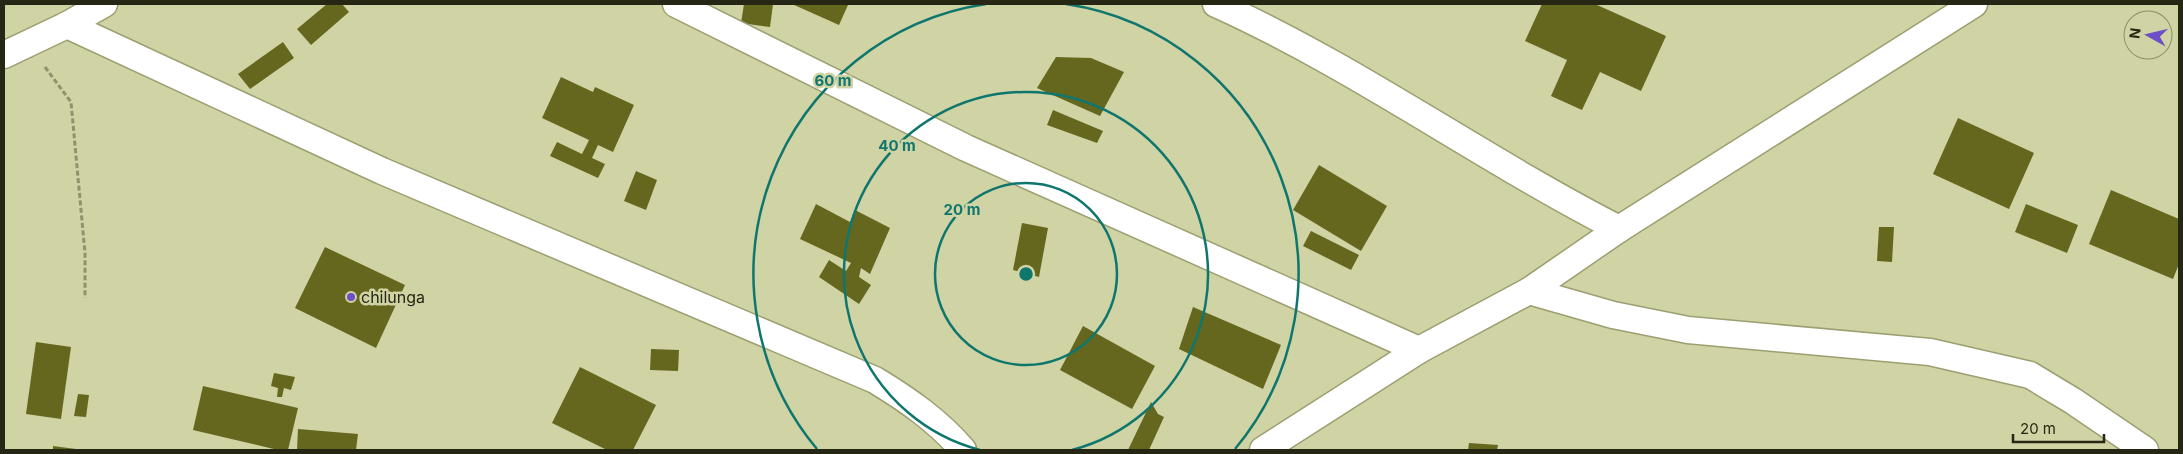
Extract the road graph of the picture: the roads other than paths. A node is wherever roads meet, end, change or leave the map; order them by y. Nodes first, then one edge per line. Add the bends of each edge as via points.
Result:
1 (104, 4) edge
2 (676, 4) edge
3 (1216, 4) edge
4 (1974, 4) edge
5 (67, 25) junction
6 (4, 55) edge
7 (1620, 229) junction
8 (1529, 292) junction
9 (1420, 350) junction
10 (963, 450) edge
11 (1263, 450) edge
12 (2145, 450) edge

1 - 5 street
2 - 9 street via 966,148
3 - 7 street via 1269,28 1566,202
4 - 7 street
5 - 6 street
5 - 10 street via 382,171 875,380 945,428
7 - 8 street
8 - 9 street
8 - 12 street via 1613,315 1688,330 1930,352 2030,375
9 - 11 street

